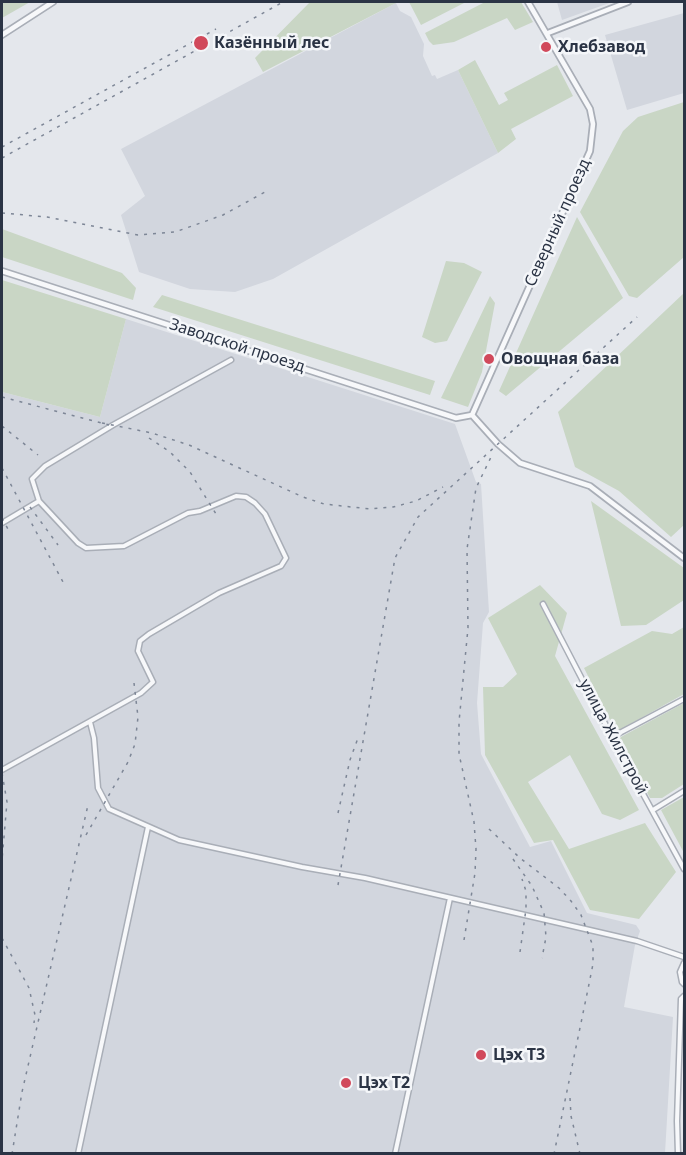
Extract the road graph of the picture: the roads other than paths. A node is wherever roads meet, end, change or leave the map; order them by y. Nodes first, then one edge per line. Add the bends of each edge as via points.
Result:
1 (53, 2) edge
2 (528, 2) edge
3 (628, 2) edge
4 (548, 33) junction
5 (2, 35) edge
6 (2, 271) edge
7 (231, 360) dead end
8 (472, 415) junction
9 (39, 501) junction
10 (2, 523) edge
11 (684, 558) edge
12 (543, 604) dead end
13 (684, 699) edge
14 (90, 722) junction
15 (612, 737) junction
16 (2, 770) edge
17 (684, 791) edge
18 (653, 810) junction
19 (148, 826) junction
20 (684, 869) edge
21 (450, 898) junction
22 (684, 957) edge
23 (684, 963) edge
24 (684, 984) edge
25 (684, 996) edge
26 (78, 1154) edge
27 (395, 1154) edge
28 (678, 1154) edge

1 - 5 street
2 - 4 street, Северный проезд
3 - 4 street
4 - 8 street, Северный проезд via 590,108 590,151
6 - 8 street, Заводской проезд via 456,418
7 - 9 street via 45,466 32,478
8 - 11 street via 520,463 590,486
9 - 10 street
9 - 14 street via 78,543 86,548 104,548 124,546 188,513 236,496 246,497 265,514 286,558 282,566 219,593 140,641 138,651 153,682
12 - 15 street, улица Жилстрой
13 - 15 street
14 - 16 street
14 - 19 street via 99,794 109,809
15 - 18 street, улица Жилстрой
17 - 18 street
18 - 20 street, улица Жилстрой
19 - 21 street via 179,840
19 - 26 street
21 - 22 street via 637,941
21 - 27 street
23 - 24 street via 680,972
25 - 28 street

